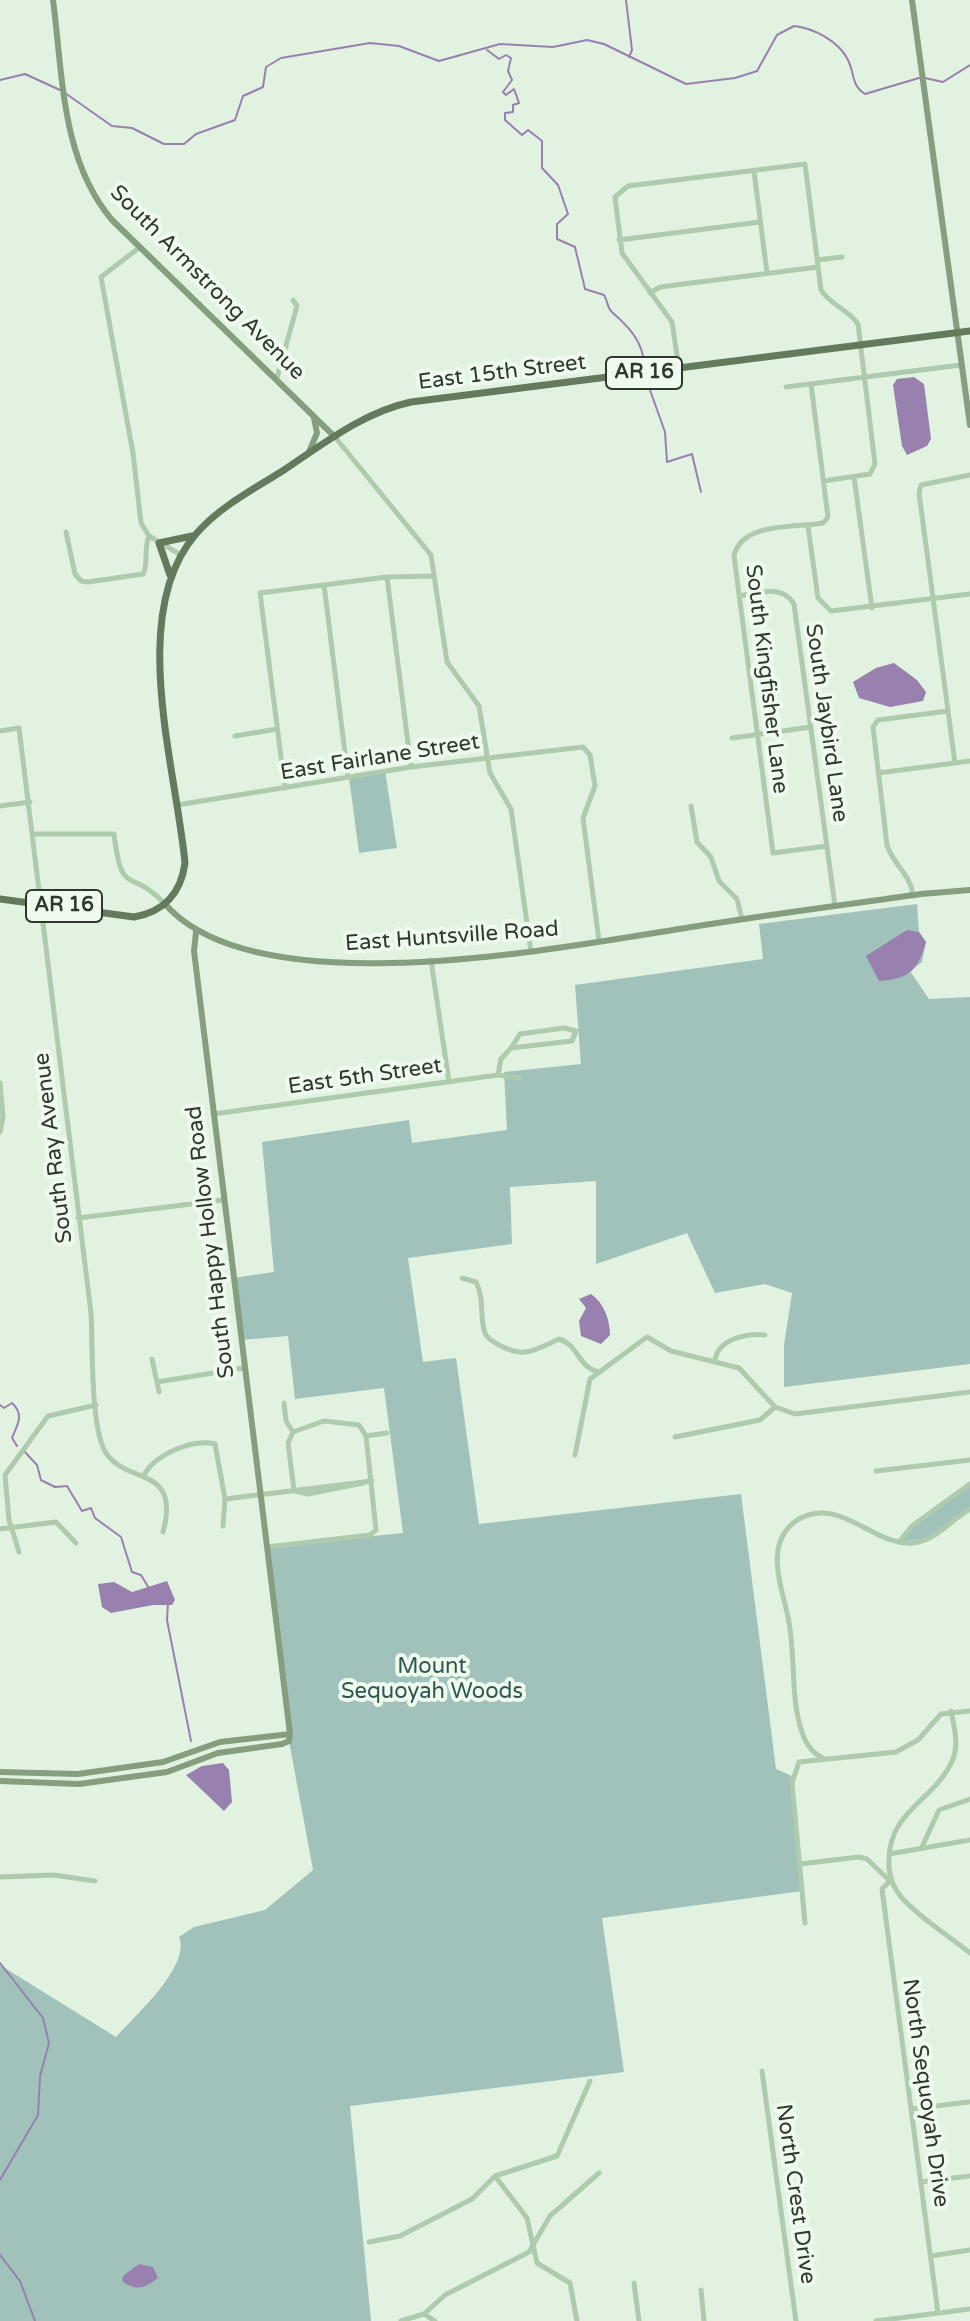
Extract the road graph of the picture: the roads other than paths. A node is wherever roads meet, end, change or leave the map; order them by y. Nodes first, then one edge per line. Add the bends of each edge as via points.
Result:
1 (53, 0) edge
2 (912, 0) edge
3 (754, 171) junction
4 (760, 222) junction
5 (619, 240) junction
6 (140, 247) junction
7 (842, 257) dead end
8 (818, 263) junction
9 (767, 273) junction
10 (650, 293) junction
11 (293, 300) dead end
12 (970, 331) edge
13 (957, 333) junction
14 (860, 345) junction
15 (961, 365) junction
16 (679, 369) junction
17 (864, 377) junction
18 (277, 378) junction
19 (811, 384) junction
20 (786, 387) dead end
21 (312, 415) junction
22 (970, 425) edge
23 (335, 437) junction
24 (308, 454) junction
25 (970, 475) edge
26 (854, 477) junction
27 (824, 481) junction
28 (808, 526) junction
29 (66, 532) dead end
30 (149, 536) junction
31 (194, 536) junction
32 (159, 543) junction
33 (181, 555) junction
34 (171, 576) junction
35 (434, 576) junction
36 (387, 577) junction
37 (324, 585) junction
38 (970, 594) edge
39 (739, 596) junction
40 (933, 599) junction
41 (872, 608) junction
42 (948, 711) junction
43 (811, 727) junction
44 (277, 729) junction
45 (0, 731) edge
46 (757, 735) junction
47 (235, 736) dead end
48 (732, 738) dead end
49 (487, 758) junction
50 (970, 761) edge
51 (955, 763) junction
52 (411, 767) junction
53 (878, 773) junction
54 (348, 777) junction
55 (285, 788) junction
56 (30, 802) junction
57 (177, 805) junction
58 (0, 806) edge
59 (691, 806) dead end
60 (33, 834) junction
61 (827, 846) junction
62 (970, 890) edge
63 (913, 895) junction
64 (0, 899) edge
65 (41, 902) junction
66 (165, 904) junction
67 (835, 906) junction
68 (742, 919) junction
69 (196, 932) junction
70 (599, 941) junction
71 (531, 952) junction
72 (431, 960) junction
73 (511, 1048) junction
74 (498, 1075) junction
75 (520, 1078) dead end
76 (449, 1082) junction
77 (0, 1083) edge
78 (213, 1114) junction
79 (0, 1132) edge
80 (223, 1200) junction
81 (78, 1218) junction
82 (462, 1278) dead end
83 (765, 1335) dead end
84 (152, 1359) dead end
85 (715, 1361) junction
86 (244, 1368) junction
87 (600, 1372) junction
88 (157, 1382) junction
89 (159, 1392) dead end
90 (970, 1392) edge
91 (284, 1403) dead end
92 (96, 1405) junction
93 (775, 1407) junction
94 (293, 1432) junction
95 (387, 1433) dead end
96 (366, 1436) junction
97 (675, 1437) dead end
98 (575, 1455) dead end
99 (970, 1460) edge
100 (876, 1471) dead end
101 (144, 1475) junction
102 (372, 1481) junction
103 (970, 1484) edge
104 (294, 1490) junction
105 (260, 1495) junction
106 (225, 1499) junction
107 (970, 1509) edge
108 (223, 1526) dead end
109 (12, 1527) junction
110 (0, 1529) edge
111 (163, 1532) dead end
112 (899, 1542) junction
113 (76, 1543) dead end
114 (267, 1547) junction
115 (19, 1552) dead end
116 (951, 1711) junction
117 (970, 1711) edge
118 (290, 1734) junction
119 (216, 1743) junction
120 (806, 1743) junction
121 (218, 1753) junction
122 (825, 1759) junction
123 (799, 1762) junction
124 (0, 1772) edge
125 (0, 1781) edge
126 (970, 1799) edge
127 (970, 1840) edge
128 (922, 1847) junction
129 (889, 1854) junction
130 (800, 1864) junction
131 (0, 1877) edge
132 (95, 1881) dead end
133 (890, 1881) junction
134 (805, 1923) dead end
135 (970, 1953) edge
136 (762, 2071) dead end
137 (590, 2081) dead end
138 (969, 2102) edge
139 (911, 2109) junction
140 (599, 2173) dead end
141 (495, 2176) junction
142 (970, 2176) edge
143 (921, 2182) junction
144 (369, 2242) dead end
145 (533, 2248) junction
146 (970, 2250) edge
147 (931, 2256) junction
148 (634, 2283) dead end
149 (701, 2290) dead end
150 (970, 2309) edge
151 (938, 2313) junction
152 (424, 2314) junction
153 (401, 2321) edge
154 (435, 2321) edge
155 (577, 2321) edge
156 (639, 2321) edge
157 (704, 2321) edge
158 (796, 2321) edge
159 (876, 2321) edge

1 - 6 street, South Armstrong Avenue via 74,152 102,208
2 - 13 street
3 - 4 street
3 - 5 street via 620,190 614,207
3 - 8 street via 805,164
4 - 5 street
4 - 9 street
5 - 10 street via 624,257
6 - 18 street, South Armstrong Avenue
6 - 30 street via 101,277 139,516
7 - 8 street
8 - 9 street
8 - 14 street via 821,290 853,316
9 - 10 street via 660,287
10 - 16 street via 672,322
11 - 18 street via 297,306
12 - 13 main road, East 15th Street / AR 16
13 - 14 main road, East 15th Street / AR 16
13 - 15 street
14 - 16 main road, East 15th Street / AR 16
14 - 17 street
15 - 17 street
15 - 22 street
16 - 23 main road, East 15th Street / AR 16 via 411,402 377,413
17 - 19 street
17 - 26 street via 875,468
18 - 21 street, South Armstrong Avenue
19 - 20 street
19 - 27 street
21 - 23 street, South Armstrong Avenue
21 - 24 street via 317,433
23 - 24 main road, East 15th Street / AR 16
23 - 35 street via 428,550
24 - 31 main road, East 15th Street / AR 16 via 228,506
25 - 40 street via 928,481 919,489
26 - 27 street
26 - 41 street
27 - 28 street via 828,517
28 - 39 street, South Kingfisher Lane via 742,539 734,556
28 - 41 street via 821,604 834,612
29 - 30 street via 77,579 88,582 143,574
30 - 32 street
31 - 32 main road
31 - 33 main road, East 15th Street / AR 16
32 - 33 street
32 - 34 main road
33 - 34 main road, AR 16
34 - 57 main road, AR 16 via 158,641
35 - 36 street
35 - 49 street via 447,662 479,706
36 - 37 street
36 - 52 street
37 - 44 street via 260,593
37 - 54 street
38 - 40 street
39 - 43 street, South Jaybird Lane via 777,591 792,601
39 - 46 street, South Kingfisher Lane
40 - 41 street
40 - 42 street
42 - 51 street
42 - 53 street via 875,723
43 - 46 street
43 - 61 street, South Jaybird Lane
44 - 47 street
44 - 55 street
45 - 56 street, South Ray Avenue via 19,728
46 - 48 street
46 - 61 street, South Kingfisher Lane via 773,853
49 - 52 street, East Fairlane Street
49 - 70 street, East Fairlane Street via 587,749 595,786 583,818
49 - 71 street via 493,781 511,809
50 - 51 street
51 - 53 street
52 - 54 street, East Fairlane Street
53 - 63 street via 887,845 908,874
54 - 55 street, East Fairlane Street
55 - 57 street, East Fairlane Street
56 - 58 street
56 - 60 street, South Ray Avenue
57 - 66 main road, AR 16 via 185,863 181,883
59 - 68 street via 697,842 711,857 719,881 737,899
60 - 65 street, South Ray Avenue
60 - 66 street via 114,834 120,873 129,882 148,887
61 - 67 street, South Jaybird Lane
62 - 63 street, East Huntsville Road
63 - 67 street, East Huntsville Road
64 - 65 main road, AR 16
65 - 66 main road, AR 16 via 127,917
65 - 81 street, South Ray Avenue
66 - 69 street, East Huntsville Road
67 - 68 street, East Huntsville Road
68 - 70 street, East Huntsville Road
69 - 72 street, East Huntsville Road via 301,961
69 - 78 street, South Happy Hollow Road
70 - 71 street, East Huntsville Road
71 - 72 street, East Huntsville Road
72 - 76 street
73 - 73 street via 520,1034 576,1031 572,1041 563,1044
73 - 74 street via 501,1059
74 - 75 street, East 5th Street
74 - 76 street, East 5th Street
76 - 78 street, East 5th Street
77 - 79 street
78 - 80 street, South Happy Hollow Road
80 - 81 street
80 - 86 street, South Happy Hollow Road
81 - 92 street, South Ray Avenue
82 - 87 street via 476,1282 481,1291 490,1340 522,1354 564,1340 584,1366
83 - 85 street via 727,1343
84 - 88 street
85 - 87 street via 671,1351 647,1337
85 - 93 street via 739,1368
86 - 88 street
86 - 105 street, South Happy Hollow Road
87 - 98 street via 590,1379
88 - 89 street
90 - 93 street via 812,1414 785,1413
91 - 94 street
92 - 101 street, South Ray Avenue via 106,1453
92 - 109 street via 48,1416 8,1467 4,1481
93 - 97 street via 760,1420
94 - 96 street via 315,1423 346,1421 359,1425
94 - 104 street via 288,1443
95 - 96 street
96 - 102 street
99 - 100 street
101 - 106 street via 155,1458 211,1443 219,1452
101 - 111 street, South Ray Avenue via 163,1495
102 - 104 street
102 - 114 street via 376,1530 370,1535
103 - 112 street via 912,1526
104 - 105 street
105 - 106 street
105 - 114 street, South Happy Hollow Road
106 - 108 street
107 - 112 street via 931,1538
109 - 110 street
109 - 113 street via 56,1522
109 - 115 street
112 - 120 street via 848,1518 814,1515 788,1528 778,1550 799,1723
114 - 118 street, South Happy Hollow Road
116 - 117 street
116 - 122 street via 936,1718 903,1750
116 - 129 street via 953,1757 896,1825
118 - 119 street
118 - 121 street via 282,1744
119 - 121 street
119 - 124 street via 133,1767 64,1775
120 - 122 street
120 - 123 street
121 - 125 street via 167,1772 121,1779 66,1785
122 - 123 street
123 - 130 street via 792,1783
126 - 128 street via 939,1810
127 - 128 street
128 - 129 street
129 - 133 street
130 - 133 street via 859,1857
130 - 134 street
131 - 132 street via 54,1875
133 - 135 street via 904,1899
133 - 139 street, North Sequoyah Drive via 882,1889
136 - 158 street, North Crest Drive
137 - 141 street via 557,2156
138 - 139 street
139 - 143 street, North Sequoyah Drive
140 - 145 street via 550,2216
141 - 144 street via 472,2199 386,2241
141 - 145 street via 522,2209
142 - 143 street
143 - 147 street, North Sequoyah Drive
145 - 152 street via 445,2295
145 - 155 street via 542,2269 570,2283
146 - 147 street
147 - 151 street, North Sequoyah Drive
148 - 156 street
149 - 157 street
150 - 151 street
151 - 159 street
152 - 153 street
152 - 154 street

